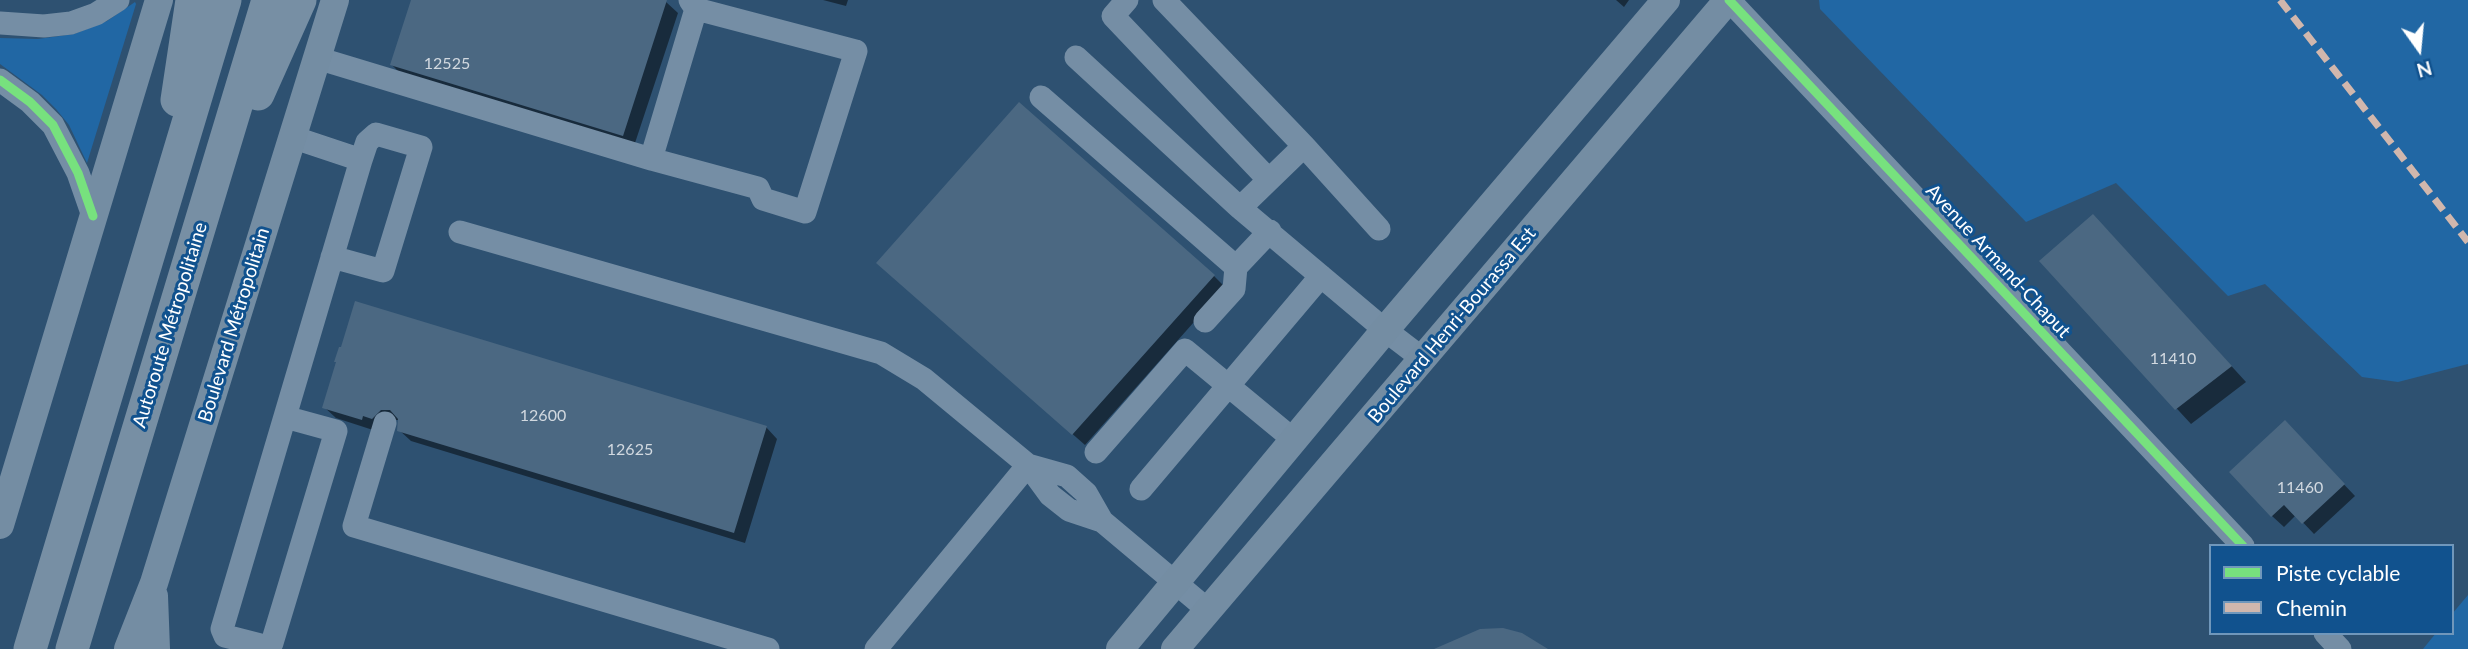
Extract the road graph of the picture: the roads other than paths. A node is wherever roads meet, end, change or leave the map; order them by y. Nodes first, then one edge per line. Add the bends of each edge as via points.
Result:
1 (118, 0) edge
2 (159, 0) edge
3 (192, 0) edge
4 (225, 0) edge
5 (268, 0) edge
6 (300, 0) edge
7 (335, 0) edge
8 (1127, 0) edge
9 (1164, 0) edge
10 (1666, 0) edge
11 (1728, 0) edge
12 (693, 4) edge
13 (0, 23) edge
14 (1076, 57) dead end
15 (317, 58) junction
16 (0, 80) edge
17 (1041, 97) dead end
18 (292, 137) junction
19 (1304, 146) junction
20 (651, 159) junction
21 (361, 160) junction
22 (1269, 180) junction
23 (1240, 208) junction
24 (93, 216) junction
25 (159, 217) junction
26 (202, 221) junction
27 (1379, 229) dead end
28 (1270, 231) junction
29 (460, 232) dead end
30 (332, 257) junction
31 (1236, 267) junction
32 (1321, 276) junction
33 (1205, 321) dead end
34 (1385, 330) junction
35 (1423, 359) junction
36 (1227, 386) junction
37 (285, 416) junction
38 (385, 423) dead end
39 (1294, 440) junction
40 (1096, 452) dead end
41 (1028, 465) junction
42 (1141, 489) dead end
43 (0, 525) edge
44 (2241, 544) edge
45 (154, 583) junction
46 (1175, 583) junction
47 (1208, 610) junction
48 (2327, 635) edge
49 (30, 649) edge
50 (72, 649) edge
51 (128, 649) edge
52 (156, 649) edge
53 (768, 649) edge
54 (876, 649) edge
55 (1120, 649) edge
56 (1175, 649) edge
57 (2340, 649) edge

1 - 13 street via 71,23
2 - 24 main road
3 - 25 highway
4 - 25 highway
5 - 26 highway, Autoroute Métropolitaine
6 - 26 highway
7 - 15 main road, Boulevard Métropolitain
8 - 22 street via 1113,16
9 - 19 street
10 - 34 main road
11 - 35 main road, Boulevard Henri-Bourassa Est
11 - 44 street, Avenue Armand-Chaput
12 - 20 street
12 - 20 street via 856,51 806,212 763,199 758,188
14 - 23 street
15 - 18 main road, Boulevard Métropolitain
15 - 20 street
16 - 24 street via 53,125 78,173
17 - 31 street
18 - 21 street
18 - 45 main road, Boulevard Métropolitain
19 - 22 street
19 - 27 street
21 - 30 street
21 - 30 street via 367,142 376,134 421,147 383,271
22 - 23 street
23 - 28 street
24 - 43 main road
25 - 49 highway
26 - 50 highway, Autoroute Métropolitaine
28 - 31 street
28 - 32 street
29 - 41 street via 881,354 924,379
30 - 37 street
31 - 33 street via 1234,289
32 - 34 street
32 - 36 street
34 - 35 street
34 - 39 main road
35 - 47 main road, Boulevard Henri-Bourassa Est
36 - 39 street
36 - 40 street via 1185,350
36 - 42 street
37 - 37 street via 336,431 272,643 264,646 225,636 222,629
38 - 53 street via 354,526
39 - 46 main road
41 - 46 street via 1067,476 1087,493 1102,521
41 - 54 street
45 - 51 main road, Boulevard Métropolitain
45 - 52 main road
46 - 47 street
46 - 55 main road
47 - 56 main road, Boulevard Henri-Bourassa Est
48 - 57 street

